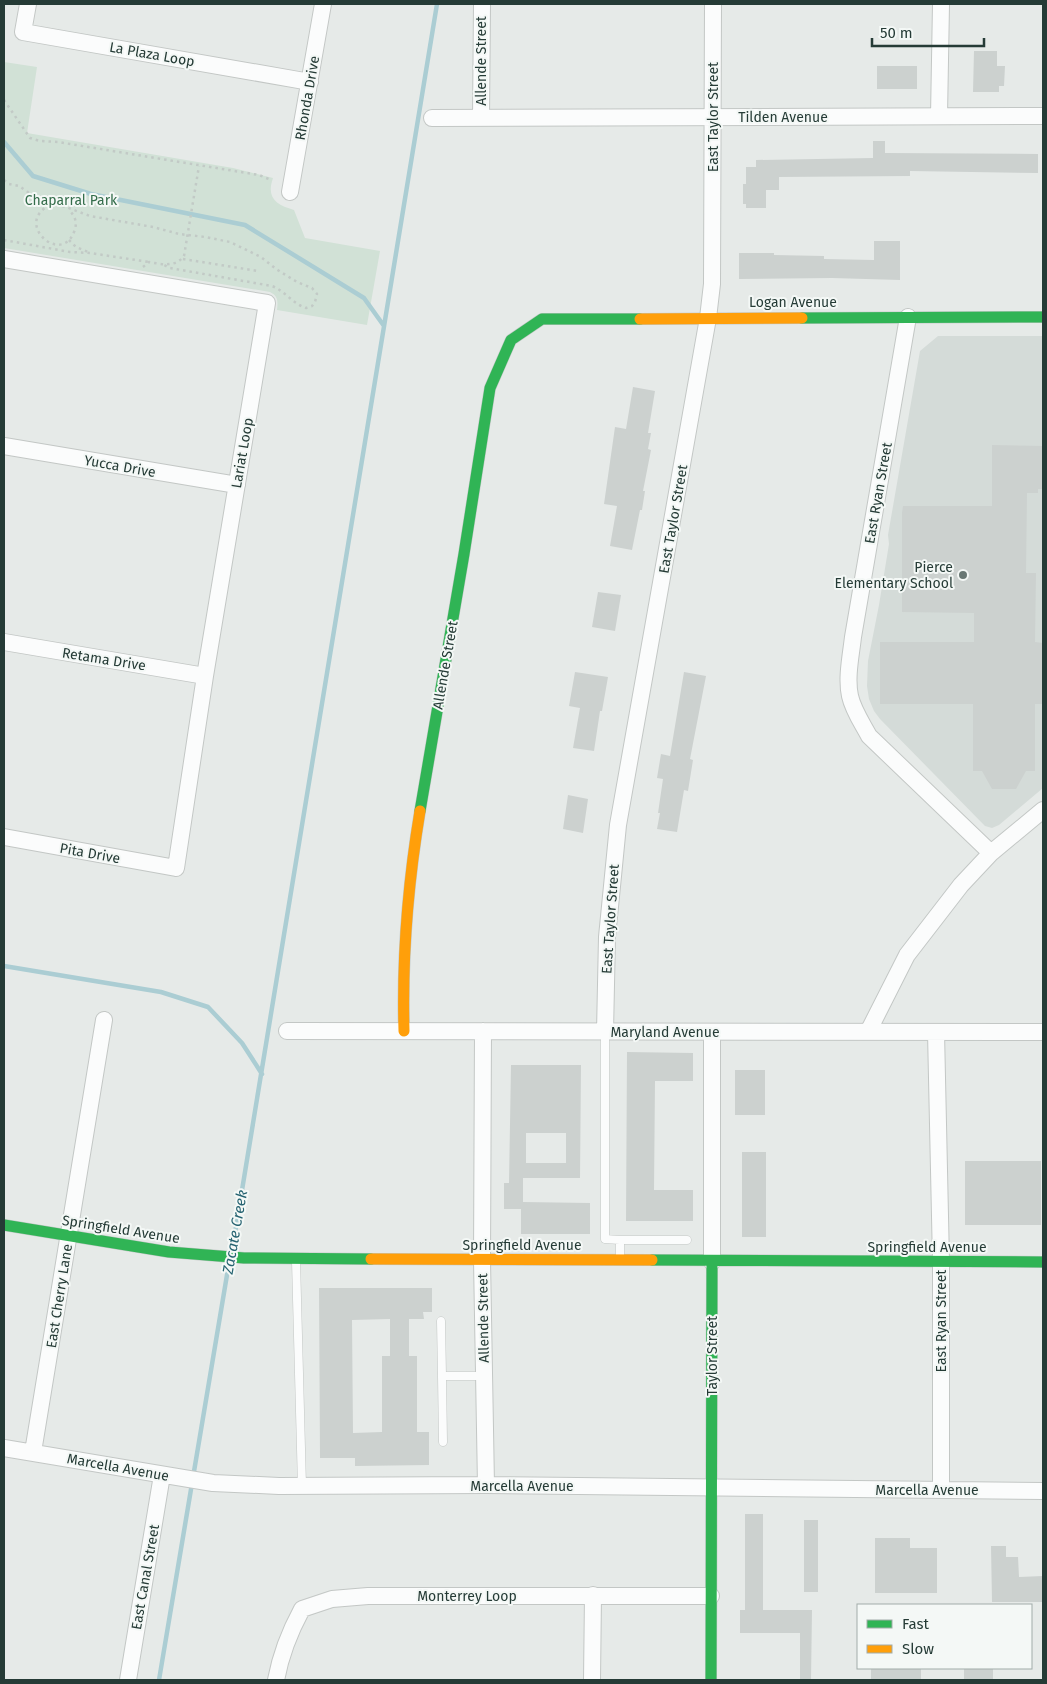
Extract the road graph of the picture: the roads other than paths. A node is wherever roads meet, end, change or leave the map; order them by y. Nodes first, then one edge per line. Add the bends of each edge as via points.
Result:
1 (28, 4) edge
2 (323, 4) edge
3 (482, 4) edge
4 (713, 4) edge
5 (941, 4) edge
6 (310, 82) junction
7 (939, 116) junction
8 (1043, 116) edge
9 (712, 117) junction
10 (432, 118) dead end
11 (481, 118) junction
12 (290, 192) dead end
13 (4, 259) edge
14 (908, 317) junction
15 (1043, 317) edge
16 (708, 318) junction
17 (542, 319) joint
18 (4, 446) edge
19 (237, 485) junction
20 (4, 642) edge
21 (205, 676) junction
22 (1043, 810) edge
23 (4, 838) edge
24 (991, 853) junction
25 (176, 868) joint
26 (104, 1020) dead end
27 (287, 1031) dead end
28 (404, 1032) junction
29 (483, 1032) junction
30 (605, 1032) junction
31 (712, 1032) junction
32 (868, 1032) junction
33 (936, 1032) junction
34 (1043, 1032) edge
35 (4, 1225) edge
36 (69, 1236) junction
37 (620, 1240) junction
38 (687, 1240) dead end
39 (296, 1259) junction
40 (482, 1260) junction
41 (620, 1261) junction
42 (712, 1262) junction
43 (941, 1262) junction
44 (1043, 1262) edge
45 (441, 1321) dead end
46 (442, 1376) junction
47 (484, 1376) junction
48 (443, 1442) dead end
49 (4, 1448) edge
50 (33, 1452) junction
51 (168, 1476) junction
52 (486, 1485) junction
53 (302, 1486) junction
54 (712, 1488) junction
55 (941, 1490) junction
56 (1043, 1491) edge
57 (593, 1595) junction
58 (711, 1596) junction
59 (128, 1680) edge
60 (276, 1680) edge
61 (592, 1680) edge
62 (711, 1680) edge

1 - 6 street, La Plaza Loop via 23,32
2 - 6 street, Rhonda Drive
3 - 11 street, Allende Street
4 - 9 street, East Taylor Street
5 - 7 street
6 - 12 street, Rhonda Drive
7 - 8 street, Tilden Avenue
7 - 9 street, Tilden Avenue
9 - 11 street, Tilden Avenue
9 - 16 street, East Taylor Street via 712,284
10 - 11 street, Tilden Avenue
13 - 19 street, Lariat Loop via 267,303
14 - 15 street, Logan Avenue
14 - 16 street, Logan Avenue
14 - 24 street, East Ryan Street via 854,637 850,696 869,736
16 - 17 street, Logan Avenue
16 - 30 street, East Taylor Street via 618,825 607,937
17 - 28 street, Allende Street via 512,340 490,388 417,830 408,908
18 - 19 street, Yucca Drive
19 - 21 street, Lariat Loop
20 - 21 street, Retama Drive
21 - 25 street, Lariat Loop
22 - 24 street
23 - 25 street, Pita Drive
24 - 32 street via 961,885 907,955
26 - 36 street, East Cherry Lane
27 - 28 street, Maryland Avenue
28 - 29 street, Maryland Avenue
29 - 30 street, Maryland Avenue
29 - 40 street, Allende Street
30 - 31 street, Maryland Avenue
30 - 37 lane via 605,1239
31 - 32 street, Maryland Avenue
31 - 42 street, Taylor Street
32 - 33 street, Maryland Avenue
33 - 34 street, Maryland Avenue
33 - 43 street, East Ryan Street
35 - 36 street, Springfield Avenue
36 - 39 street, Springfield Avenue via 210,1257
36 - 50 street, East Cherry Lane
37 - 38 lane
37 - 41 lane
39 - 40 street, Springfield Avenue
39 - 53 lane
40 - 41 street, Springfield Avenue
40 - 47 street, Allende Street
41 - 42 street, Springfield Avenue
42 - 43 street, Springfield Avenue
42 - 54 street, Taylor Street
43 - 44 street, Springfield Avenue
43 - 55 street, East Ryan Street
45 - 46 lane
46 - 47 lane
46 - 48 lane
47 - 52 street, Allende Street
49 - 50 street, Marcella Avenue
50 - 51 street, Marcella Avenue
51 - 53 street, Marcella Avenue via 213,1483
51 - 59 street, East Canal Street
52 - 53 street, Marcella Avenue
52 - 54 street, Marcella Avenue
54 - 55 street, Marcella Avenue
54 - 58 street, Taylor Street
55 - 56 street, Marcella Avenue
57 - 58 street, Monterrey Loop
57 - 60 street, Monterrey Loop via 332,1599 302,1609 288,1634
57 - 61 street
58 - 62 street, Taylor Street

